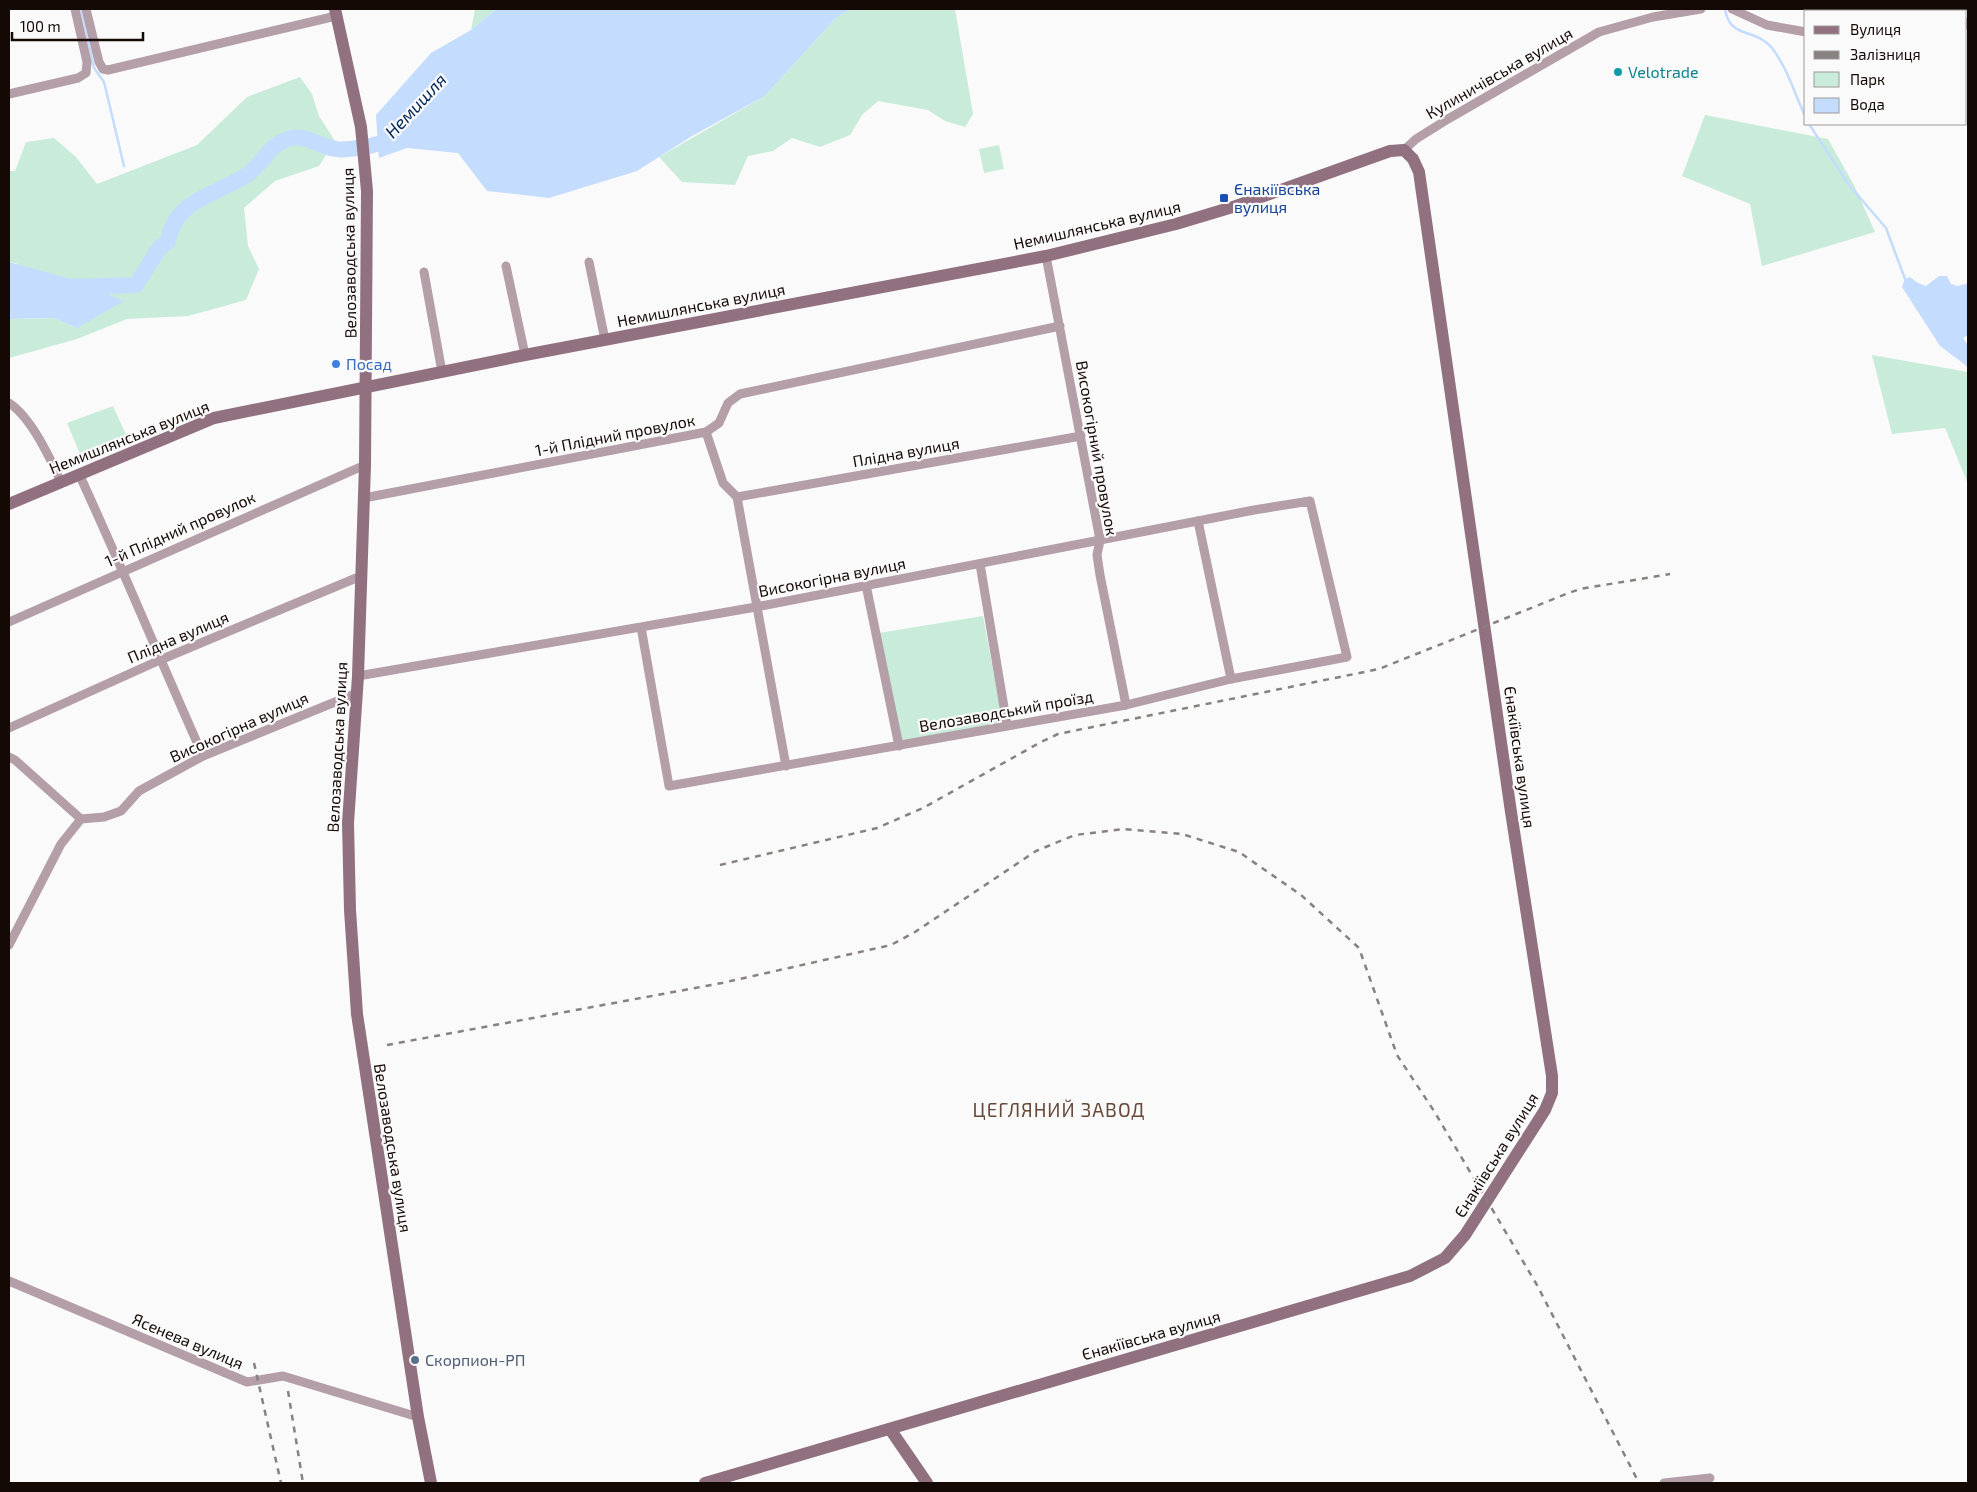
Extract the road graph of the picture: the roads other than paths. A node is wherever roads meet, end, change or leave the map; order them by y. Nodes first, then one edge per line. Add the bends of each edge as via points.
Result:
1 (75, 9) edge
2 (86, 9) edge
3 (1701, 9) edge
4 (1732, 9) edge
5 (336, 13) edge
6 (1804, 32) edge
7 (94, 69) junction
8 (9, 94) edge
9 (1404, 150) junction
10 (1046, 256) junction
11 (589, 262) dead end
12 (506, 266) dead end
13 (424, 272) dead end
14 (1060, 326) junction
15 (605, 340) junction
16 (525, 355) junction
17 (442, 372) junction
18 (366, 387) junction
19 (9, 403) edge
20 (706, 432) junction
21 (1081, 436) junction
22 (365, 464) junction
23 (78, 474) junction
24 (61, 482) junction
25 (737, 497) junction
26 (364, 498) junction
27 (9, 504) edge
28 (1198, 521) junction
29 (1100, 540) junction
30 (980, 564) junction
31 (123, 570) junction
32 (361, 576) junction
33 (866, 585) junction
34 (756, 607) junction
35 (9, 622) edge
36 (641, 627) junction
37 (1347, 657) joint
38 (160, 660) junction
39 (358, 676) junction
40 (1231, 679) junction
41 (357, 693) junction
42 (1126, 704) junction
43 (1007, 725) junction
44 (9, 728) edge
45 (899, 746) junction
46 (203, 756) junction
47 (9, 757) edge
48 (786, 766) junction
49 (81, 818) junction
50 (9, 945) edge
51 (9, 1281) edge
52 (418, 1417) junction
53 (890, 1429) junction
54 (1710, 1478) dead end
55 (431, 1483) edge
56 (705, 1483) edge
57 (927, 1483) edge
58 (1664, 1483) edge

1 - 7 street
2 - 7 street
3 - 9 street, Кулиничівська вулиця via 1653,17 1599,32 1416,139
4 - 6 street via 1767,25
5 - 7 street via 114,70
5 - 18 street, Велозаводська вулиця via 361,128 365,171
7 - 8 street via 78,78
9 - 10 street, Немишлянська вулиця via 1390,151 1176,224
9 - 53 street, Єнакіївська вулиця via 1413,159 1420,181 1552,1093 1545,1110 1465,1235 1446,1258 1410,1276
10 - 14 street, Високогірний провулок
10 - 15 street, Немишлянська вулиця
11 - 15 street
12 - 16 street
13 - 17 street
14 - 20 street, 1-й Плідний провулок via 740,394 728,403 719,423
14 - 21 street, Високогірний провулок
15 - 16 street, Немишлянська вулиця
16 - 17 street, Немишлянська вулиця
17 - 18 street, Немишлянська вулиця
18 - 22 street, Велозаводська вулиця
18 - 23 street, Немишлянська вулиця via 214,418
19 - 24 street via 18,409
20 - 25 street via 724,483
20 - 26 street, 1-й Плідний провулок
21 - 25 street, Плідна вулиця
21 - 29 street, Високогірний провулок
22 - 26 street, Велозаводська вулиця
22 - 31 street, 1-й Плідний провулок
23 - 24 street, Немишлянська вулиця
23 - 31 street
24 - 27 street, Немишлянська вулиця
25 - 34 street
26 - 32 street, Велозаводська вулиця
28 - 29 street, Високогірна вулиця
28 - 37 street, Високогірна вулиця via 1310,501
28 - 40 street
29 - 30 street, Високогірна вулиця
29 - 42 street, Високогірний провулок via 1097,555 1100,575
30 - 33 street, Високогірна вулиця
30 - 43 street
31 - 35 street, 1-й Плідний провулок
31 - 38 street
32 - 38 street, Плідна вулиця
32 - 39 street, Велозаводська вулиця
33 - 34 street, Високогірна вулиця
33 - 45 street
34 - 36 street, Високогірна вулиця
34 - 48 street
36 - 39 street, Високогірна вулиця
36 - 48 street, Велозаводський проїзд via 669,786
37 - 40 street, Велозаводський проїзд
38 - 44 street, Плідна вулиця
38 - 46 street
39 - 41 street, Велозаводська вулиця
40 - 42 street, Велозаводський проїзд
41 - 46 street, Високогірна вулиця
41 - 52 street, Велозаводська вулиця via 348,823 357,1014
42 - 43 street, Велозаводський проїзд
43 - 45 street, Велозаводський проїзд
45 - 48 street, Велозаводський проїзд
46 - 49 street, Високогірна вулиця via 139,791 121,811 104,817
47 - 49 street
49 - 50 street via 61,844
51 - 52 street, Ясенева вулиця via 247,1382 283,1376
52 - 55 street, Велозаводська вулиця
53 - 56 street, Єнакіївська вулиця
53 - 57 street
54 - 58 street

